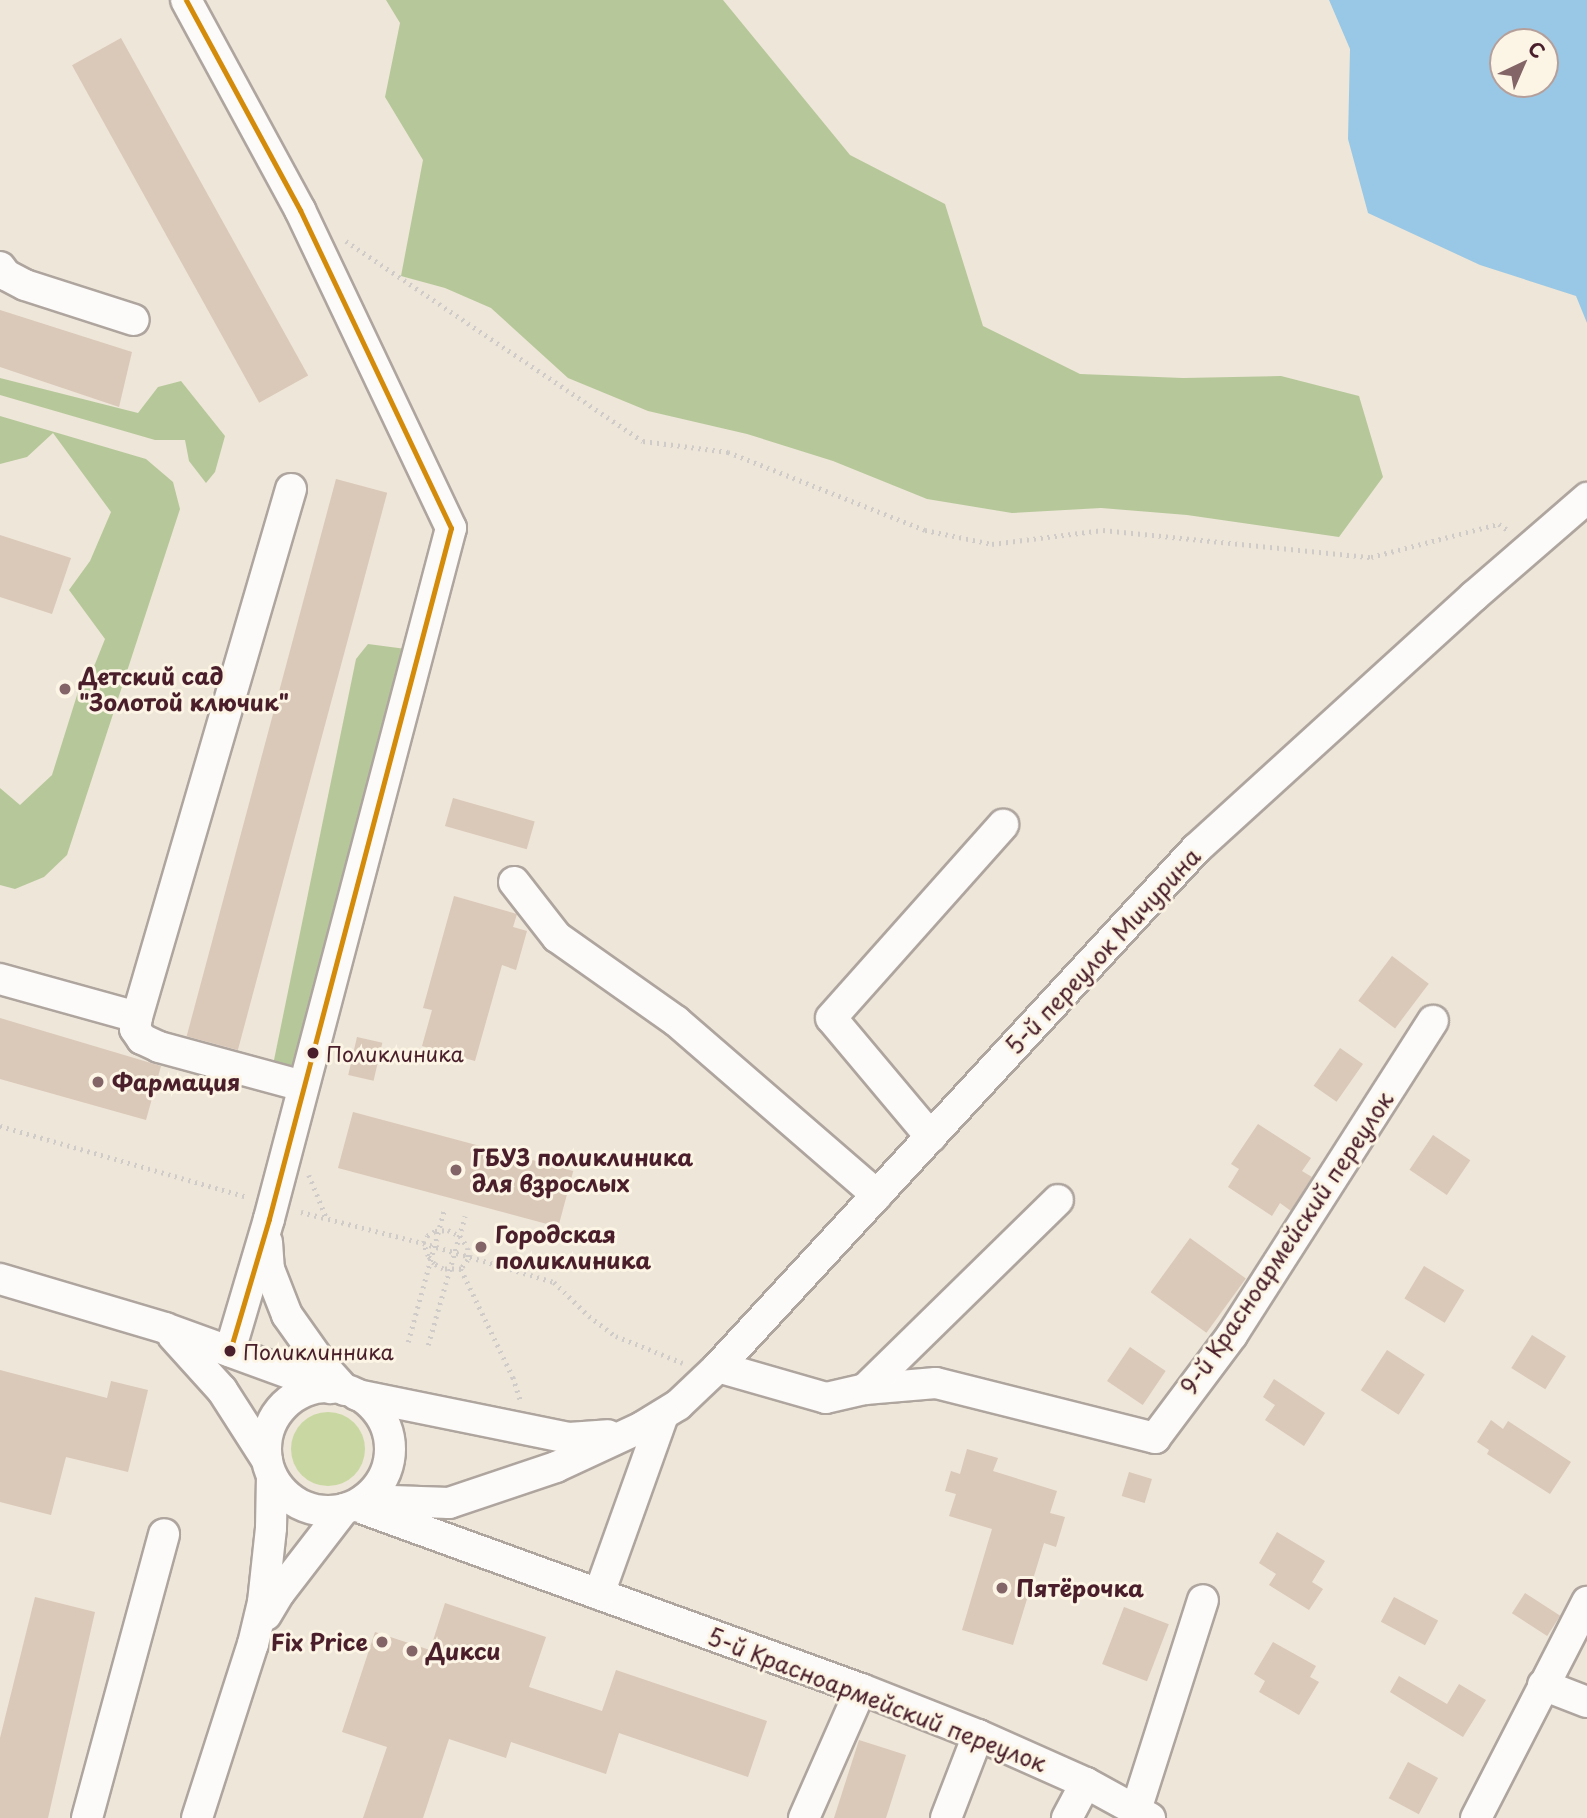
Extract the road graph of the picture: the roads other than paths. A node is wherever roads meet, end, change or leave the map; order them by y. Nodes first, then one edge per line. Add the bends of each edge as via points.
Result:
1 (186, 0) edge
2 (0, 267) edge
3 (134, 320) dead end
4 (291, 489) dead end
5 (1587, 498) edge
6 (1003, 825) dead end
7 (514, 882) dead end
8 (0, 979) edge
9 (137, 1017) junction
10 (1433, 1021) dead end
11 (303, 1086) junction
12 (931, 1137) junction
13 (877, 1195) junction
14 (1058, 1200) dead end
15 (271, 1211) junction
16 (0, 1279) edge
17 (165, 1328) junction
18 (230, 1351) junction
19 (718, 1367) junction
20 (865, 1389) junction
21 (344, 1391) junction
22 (653, 1421) junction
23 (270, 1469) junction
24 (354, 1505) junction
25 (164, 1534) dead end
26 (600, 1594) junction
27 (1203, 1600) dead end
28 (1587, 1602) edge
29 (253, 1644) junction
30 (1543, 1685) junction
31 (861, 1689) junction
32 (1587, 1702) edge
33 (978, 1735) junction
34 (1086, 1783) junction
35 (1143, 1814) edge
36 (87, 1818) edge
37 (197, 1818) edge
38 (804, 1818) edge
39 (946, 1818) edge
40 (1067, 1818) edge
41 (1476, 1818) edge

1 - 11 street via 300,211 451,528
2 - 3 street via 24,285
4 - 9 street
5 - 12 street, 5-й переулок Мичурина via 1196,849
6 - 12 street via 831,1018
7 - 13 street via 557,937 676,1021
8 - 9 street
9 - 11 street via 135,1029 142,1039 159,1047
10 - 20 street, 9-й Красноармейский переулок via 1232,1335 1155,1438 936,1383
11 - 15 street
12 - 13 street, 5-й переулок Мичурина
13 - 19 street, 5-й переулок Мичурина
14 - 20 street
15 - 18 street
15 - 21 street via 266,1245 276,1292 302,1338
16 - 17 street, 5-й переулок Мичурина
17 - 18 street, 5-й переулок Мичурина
17 - 23 street via 222,1390
18 - 21 street, 5-й переулок Мичурина
19 - 20 street, 9-й Красноармейский переулок via 826,1398
19 - 22 street, 5-й переулок Мичурина via 694,1392
21 - 22 street, 5-й переулок Мичурина via 583,1438
21 - 23 street via 300,1394 276,1415 269,1429
21 - 24 street via 372,1407 384,1424 390,1452 382,1479
22 - 24 street, 5-й переулок Мичурина via 556,1467 449,1503
22 - 26 street
23 - 24 street via 289,1496 310,1509
23 - 29 street via 268,1566
24 - 26 street, 5-й Красноармейский переулок
24 - 29 street via 280,1591
25 - 36 street
26 - 31 street, 5-й Красноармейский переулок
27 - 35 street
28 - 30 street
29 - 37 street
30 - 32 street
30 - 41 street
31 - 33 street, 5-й Красноармейский переулок
31 - 38 street
33 - 34 street, 5-й Красноармейский переулок
33 - 39 street
34 - 35 street, 5-й Красноармейский переулок
34 - 40 street

